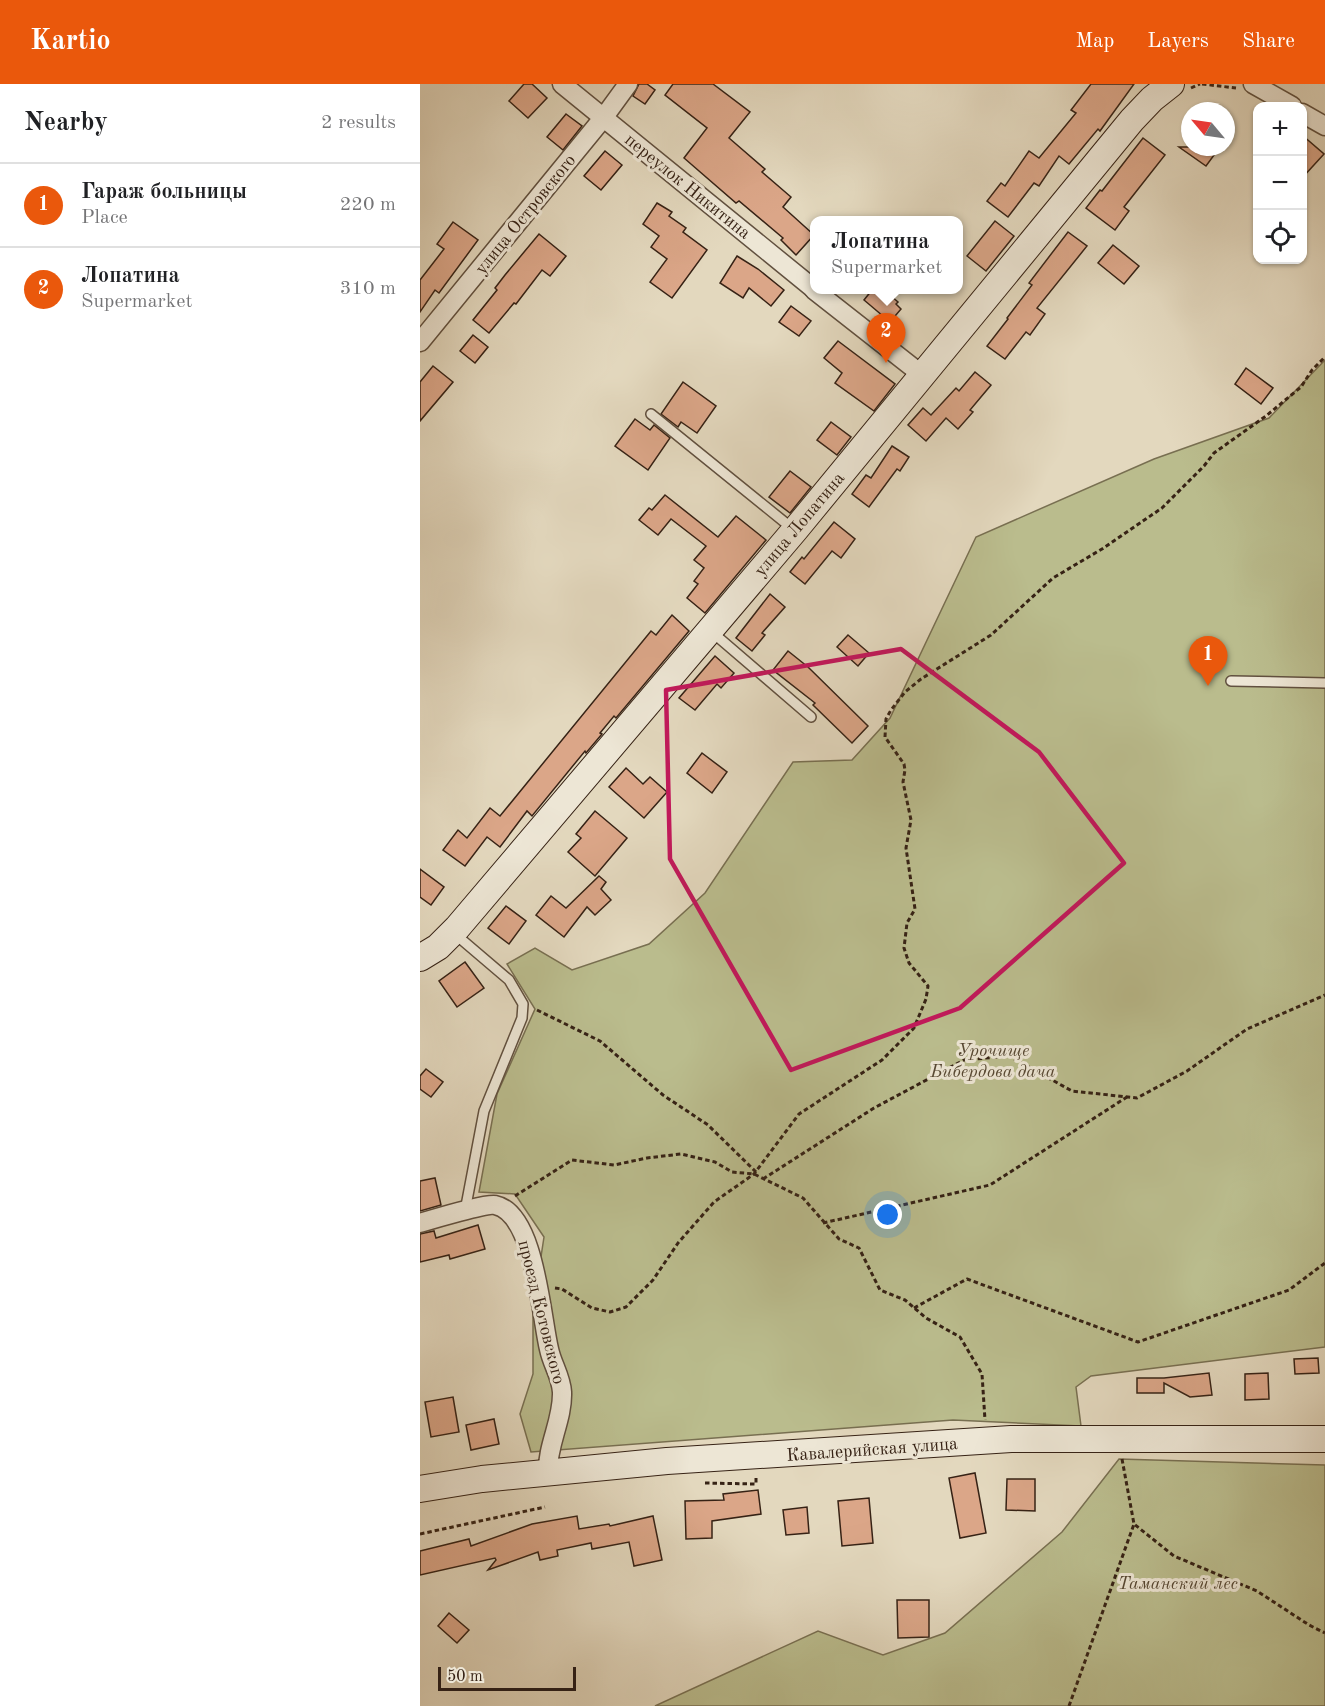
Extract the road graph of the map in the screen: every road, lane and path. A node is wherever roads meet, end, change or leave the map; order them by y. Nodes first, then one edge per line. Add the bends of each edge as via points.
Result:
1 (561, 84) edge
2 (628, 84) edge
3 (1171, 84) edge
4 (1253, 84) edge
5 (1285, 102) edge
6 (1307, 115) edge
7 (604, 117) junction
8 (1325, 126) edge
9 (810, 286) edge
10 (820, 294) edge
11 (420, 342) edge
12 (1325, 357) edge
13 (921, 374) junction
14 (651, 414) dead end
15 (795, 530) junction
16 (711, 630) junction
17 (1230, 681) dead end
18 (1325, 683) edge
19 (811, 717) dead end
20 (453, 932) junction
21 (420, 958) edge
22 (1325, 995) edge
23 (523, 1004) junction
24 (1127, 1097) junction
25 (755, 1173) junction
26 (763, 1179) junction
27 (499, 1206) junction
28 (465, 1211) junction
29 (420, 1223) edge
30 (823, 1223) junction
31 (1325, 1263) edge
32 (539, 1291) junction
33 (914, 1308) junction
34 (985, 1427) dead end
35 (1115, 1439) junction
36 (1325, 1439) edge
37 (548, 1472) junction
38 (420, 1489) edge
39 (544, 1507) dead end
40 (1134, 1524) junction
41 (420, 1534) edge
42 (1325, 1633) edge
43 (1069, 1706) edge

1 - 7 street, переулок Никитина
2 - 7 street, улица Островского
3 - 13 street, улица Лопатина via 1132,120
4 - 5 street
6 - 8 street
7 - 9 street, переулок Никитина
7 - 11 street, улица Островского
10 - 13 street, переулок Никитина
12 - 25 path via 1301,387 1214,453 1162,508 1053,578 991,635 905,692 891,710 886,718 885,737 905,770 903,782 911,820 906,848 915,909 907,923 904,948 909,963 928,986 926,999 914,1028 882,1060 799,1114
13 - 15 street, улица Лопатина
14 - 15 lane
15 - 16 street, улица Лопатина
16 - 19 lane
16 - 20 street, улица Лопатина
17 - 18 lane
20 - 21 street, улица Лопатина
20 - 23 lane via 508,980
22 - 24 path via 1247,1029 1187,1071 1137,1098
23 - 25 path via 600,1041 663,1095 708,1125
23 - 28 lane via 522,1018 484,1111
24 - 26 path via 1072,1091 1009,1056 964,1060 874,1108
24 - 30 path via 990,1185
25 - 26 path
25 - 27 path via 732,1172 716,1162 681,1154 614,1165 572,1160
25 - 32 path via 714,1202 678,1243 653,1280 626,1307 610,1312 592,1308 562,1289 548,1287
26 - 30 path via 803,1198
27 - 28 street
27 - 32 street, проезд Котовского via 521,1228
28 - 29 street
30 - 33 path via 839,1239 859,1248 880,1290
31 - 33 path via 1289,1290 1138,1342 967,1279
32 - 37 street, проезд Котовского via 549,1351 562,1390
33 - 34 path via 960,1337 973,1356 982,1374
35 - 36 street, Кавалерийская улица
35 - 37 street, Кавалерийская улица via 1011,1439
35 - 40 path
37 - 38 street, Кавалерийская улица
39 - 41 path
40 - 42 path via 1174,1556 1257,1591
40 - 43 path

